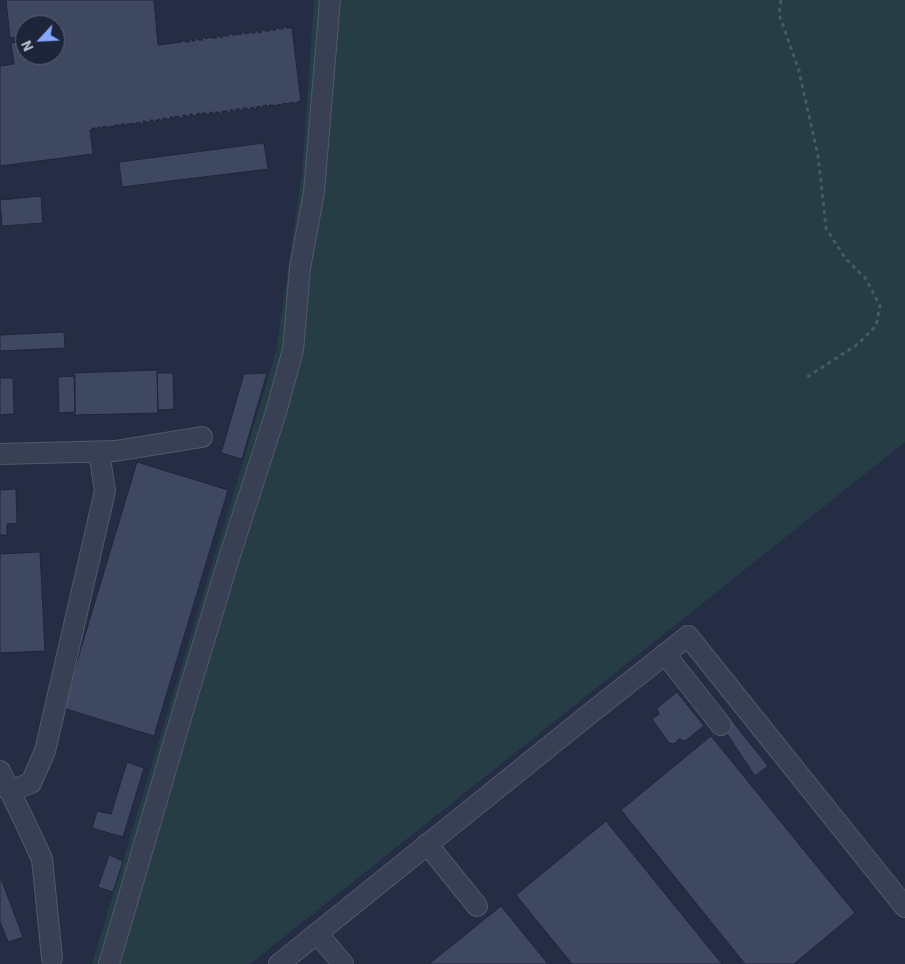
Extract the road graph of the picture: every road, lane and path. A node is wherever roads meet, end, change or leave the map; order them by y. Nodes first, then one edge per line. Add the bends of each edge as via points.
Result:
1 (330, 0) edge
2 (780, 0) edge
3 (804, 379) dead end
4 (202, 437) dead end
5 (99, 452) junction
6 (0, 454) edge
7 (665, 654) junction
8 (721, 725) dead end
9 (0, 771) edge
10 (9, 791) junction
11 (427, 844) junction
12 (477, 906) dead end
13 (905, 907) edge
14 (317, 933) junction
15 (52, 958) dead end
16 (109, 964) edge
17 (279, 964) edge
18 (343, 964) edge

1 - 16 lane via 314,192 300,268 293,350
2 - 3 path via 779,14 800,71 818,156 826,228 845,258 866,279 880,306 876,326 858,344
4 - 5 lane
5 - 6 lane
5 - 10 lane via 105,491 44,751 31,782
7 - 8 lane
7 - 11 lane
7 - 13 lane via 688,636
9 - 10 lane
10 - 15 lane via 42,859
11 - 12 lane
11 - 14 lane
14 - 17 lane
14 - 18 lane

